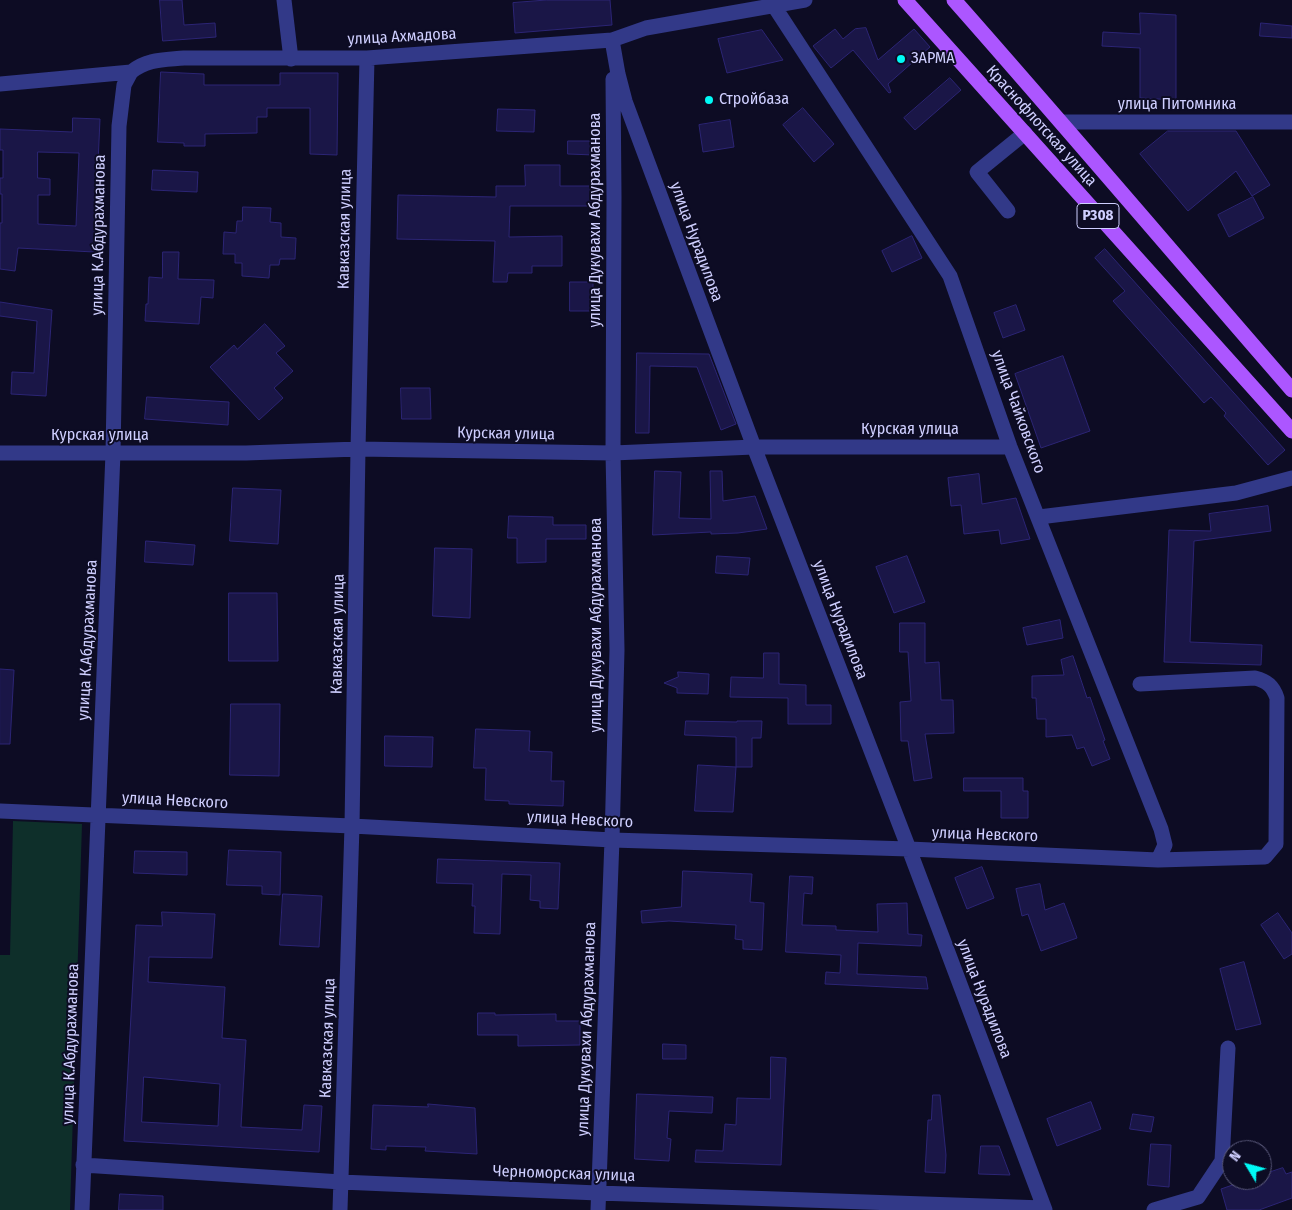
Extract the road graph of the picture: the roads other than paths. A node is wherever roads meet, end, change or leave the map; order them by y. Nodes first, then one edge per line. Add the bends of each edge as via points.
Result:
1 (284, 0) edge
2 (805, 0) edge
3 (905, 0) edge
4 (954, 0) edge
5 (774, 6) junction
6 (733, 7) edge
7 (612, 40) junction
8 (367, 58) junction
9 (291, 59) junction
10 (131, 72) junction
11 (0, 84) edge
12 (1062, 122) junction
13 (1292, 122) edge
14 (1024, 133) junction
15 (1008, 211) dead end
16 (1292, 390) edge
17 (1292, 431) edge
18 (754, 447) junction
19 (1010, 448) junction
20 (358, 449) junction
21 (0, 453) edge
22 (114, 453) junction
23 (614, 453) junction
24 (1292, 478) edge
25 (1039, 517) junction
26 (1140, 684) dead end
27 (0, 811) edge
28 (98, 815) junction
29 (352, 826) junction
30 (612, 840) junction
31 (909, 849) junction
32 (1158, 860) junction
33 (1228, 1048) dead end
34 (84, 1165) junction
35 (341, 1182) junction
36 (598, 1193) junction
37 (867, 1206) edge
38 (1044, 1209) edge
39 (82, 1210) edge
40 (340, 1210) edge
41 (598, 1210) edge
42 (1154, 1210) edge

1 - 9 street
2 - 5 street, улица Ахмадова
3 - 14 main road, Краснофлотская улица / P308
4 - 12 main road, Краснофлотская улица / p308
5 - 6 street, улица Ахмадова
5 - 19 street, улица Чайковского via 950,276
6 - 7 street, улица Ахмадова via 646,28
7 - 8 street, улица Ахмадова
7 - 18 street, улица Нурадилова via 625,101
7 - 23 street, улица Дукувахи Абдурахманова
8 - 9 street, улица Ахмадова
8 - 20 street, Кавказская улица
9 - 10 street, улица Ахмадова via 184,58 141,64
10 - 11 street, улица Ахмадова
10 - 22 street, улица К.Абдурахманова via 124,85 120,126
12 - 13 street, улица Питомника
12 - 16 main road, Краснофлотская улица / p308
14 - 15 street via 977,172
14 - 17 main road, Краснофлотская улица / P308
18 - 19 street, Курская улица
18 - 23 street, Курская улица
18 - 31 street, улица Нурадилова
19 - 25 street, улица Чайковского
20 - 22 street, Курская улица
20 - 23 street, Курская улица
20 - 29 street, Кавказская улица
21 - 22 street, Курская улица
22 - 28 street, улица К.Абдурахманова
23 - 30 street, улица Дукувахи Абдурахманова via 617,650
24 - 25 street via 1236,493
25 - 32 street, улица Чайковского via 1161,829 1165,845
26 - 32 street, улица Невского via 1255,678 1271,685 1277,698 1276,844 1265,857
27 - 28 street, улица Невского
28 - 29 street, улица Невского
28 - 34 street, улица К.Абдурахманова
29 - 30 street, улица Невского
29 - 35 street, Кавказская улица
30 - 31 street, улица Невского
30 - 36 street, улица Дукувахи Абдурахманова
31 - 32 street, улица Невского
31 - 38 street, улица Нурадилова
33 - 42 street via 1222,1161 1198,1197
34 - 35 street, Черноморская улица
34 - 39 street, улица К.Абдурахманова
35 - 36 street, Черноморская улица
35 - 40 street, Кавказская улица
36 - 37 street, Черноморская улица
36 - 41 street, улица Дукувахи Абдурахманова
37 - 38 street, Черноморская улица

